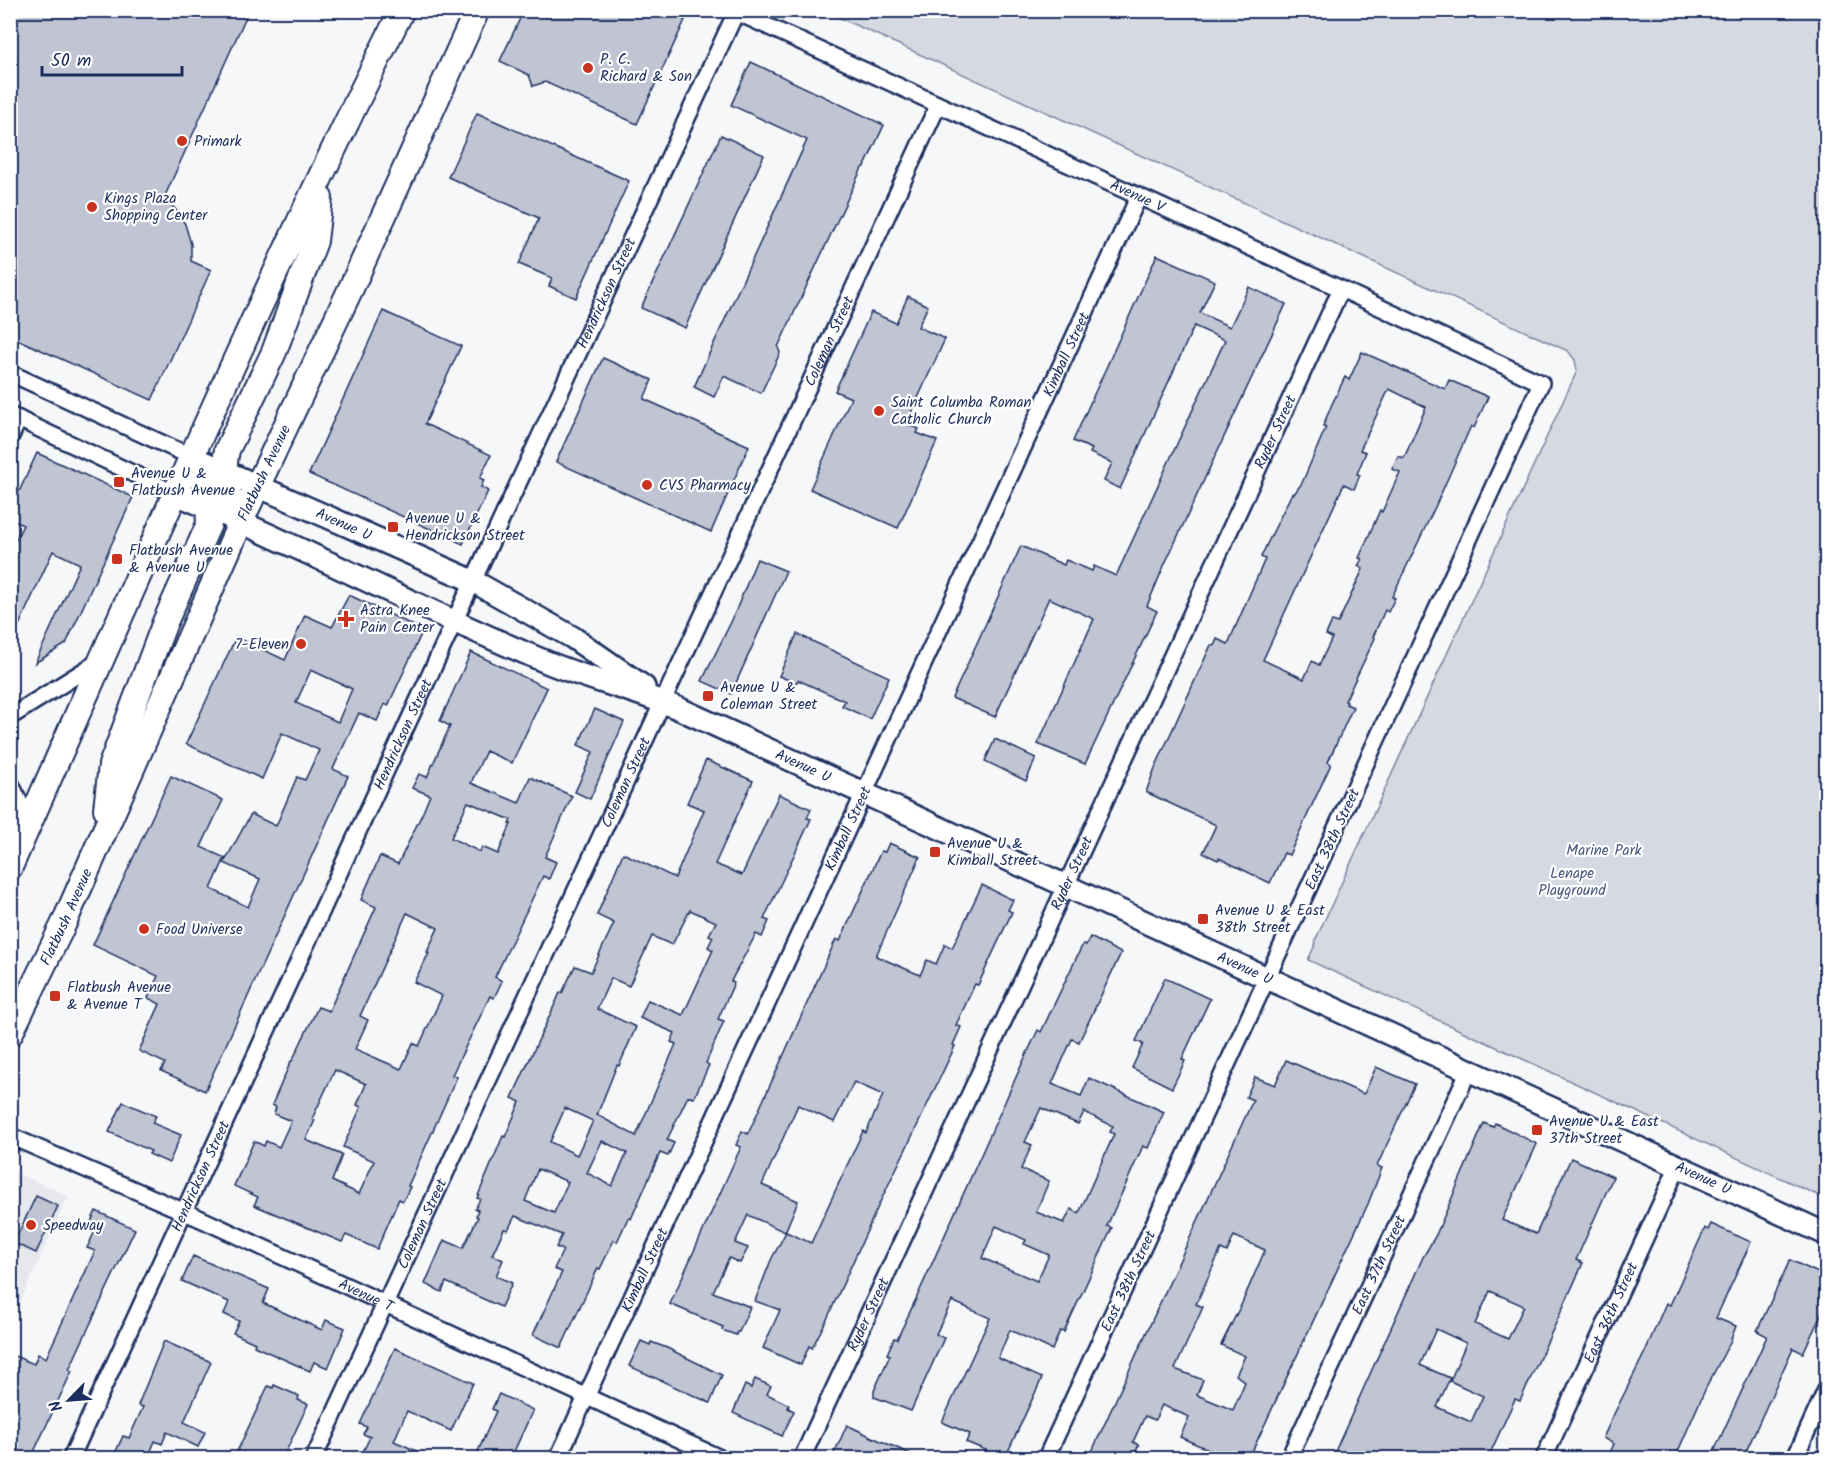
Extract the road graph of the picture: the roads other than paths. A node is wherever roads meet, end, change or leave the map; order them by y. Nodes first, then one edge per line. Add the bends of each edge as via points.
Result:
1 (402, 10) edge
2 (477, 10) edge
3 (735, 11) edge
4 (938, 105) junction
5 (322, 178) junction
6 (1138, 198) junction
7 (1341, 289) junction
8 (10, 373) edge
9 (1541, 383) joint
10 (15, 417) edge
11 (10, 438) edge
12 (192, 457) junction
13 (224, 472) junction
14 (257, 487) junction
15 (176, 494) junction
16 (208, 508) junction
17 (241, 521) junction
18 (473, 581) junction
19 (455, 620) junction
20 (101, 660) junction
21 (664, 701) junction
22 (10, 717) edge
23 (10, 782) edge
24 (865, 794) junction
25 (104, 833) junction
26 (14, 859) edge
27 (1066, 885) junction
28 (1268, 978) junction
29 (10, 1034) edge
30 (1470, 1070) junction
31 (10, 1136) edge
32 (1678, 1166) junction
33 (185, 1212) junction
34 (1827, 1234) edge
35 (385, 1304) junction
36 (1827, 1390) edge
37 (586, 1397) junction
38 (71, 1458) edge
39 (314, 1458) edge
40 (558, 1458) edge
41 (720, 1458) edge
42 (802, 1458) edge
43 (1046, 1458) edge
44 (1289, 1458) edge
45 (1544, 1458) edge
46 (1795, 1458) edge

1 - 5 main road
2 - 14 main road, Flatbush Avenue
3 - 4 street, Avenue V
3 - 18 street, Hendrickson Street
4 - 6 street, Avenue V
4 - 21 street, Coleman Street
5 - 12 main road
5 - 13 main road via 315,241 274,352 228,450
6 - 7 street, Avenue V
6 - 24 street, Kimball Street
7 - 9 street, Avenue V
7 - 27 street, Ryder Street
8 - 12 street, Avenue U
9 - 28 street, East 38th Street
10 - 11 street
10 - 15 street, Avenue U
12 - 13 main road, Avenue U
12 - 15 main road
12 - 16 main road via 202,475
13 - 14 main road, Avenue U
13 - 17 main road via 229,497
14 - 17 main road, Flatbush Avenue
14 - 18 main road, Avenue U
15 - 16 main road, Avenue U
15 - 20 main road
16 - 17 main road, Avenue U
16 - 25 main road via 209,524 165,622 111,765
17 - 19 main road, Avenue U
17 - 25 main road, Flatbush Avenue
18 - 19 street, Hendrickson Street
18 - 21 main road, Avenue U via 572,637
19 - 21 main road, Avenue U via 551,664
19 - 33 street, Hendrickson Street
20 - 22 street
20 - 26 main road
21 - 24 main road, Avenue U
21 - 35 street, Coleman Street
23 - 26 street via 24,812
24 - 27 main road, Avenue U
24 - 37 street, Kimball Street
25 - 29 main road, Flatbush Avenue
27 - 28 main road, Avenue U
27 - 42 street, Ryder Street
28 - 30 main road, Avenue U
28 - 43 street, East 38th Street
30 - 32 main road, Avenue U
30 - 44 street, East 37th Street
31 - 33 street, Avenue T
32 - 34 main road, Avenue U
32 - 45 street, East 36th Street
33 - 35 street, Avenue T
33 - 38 street, Hendrickson Street
35 - 37 street, Avenue T
35 - 39 street, Coleman Street
36 - 46 street
37 - 40 street, Kimball Street
37 - 41 street, Avenue T

